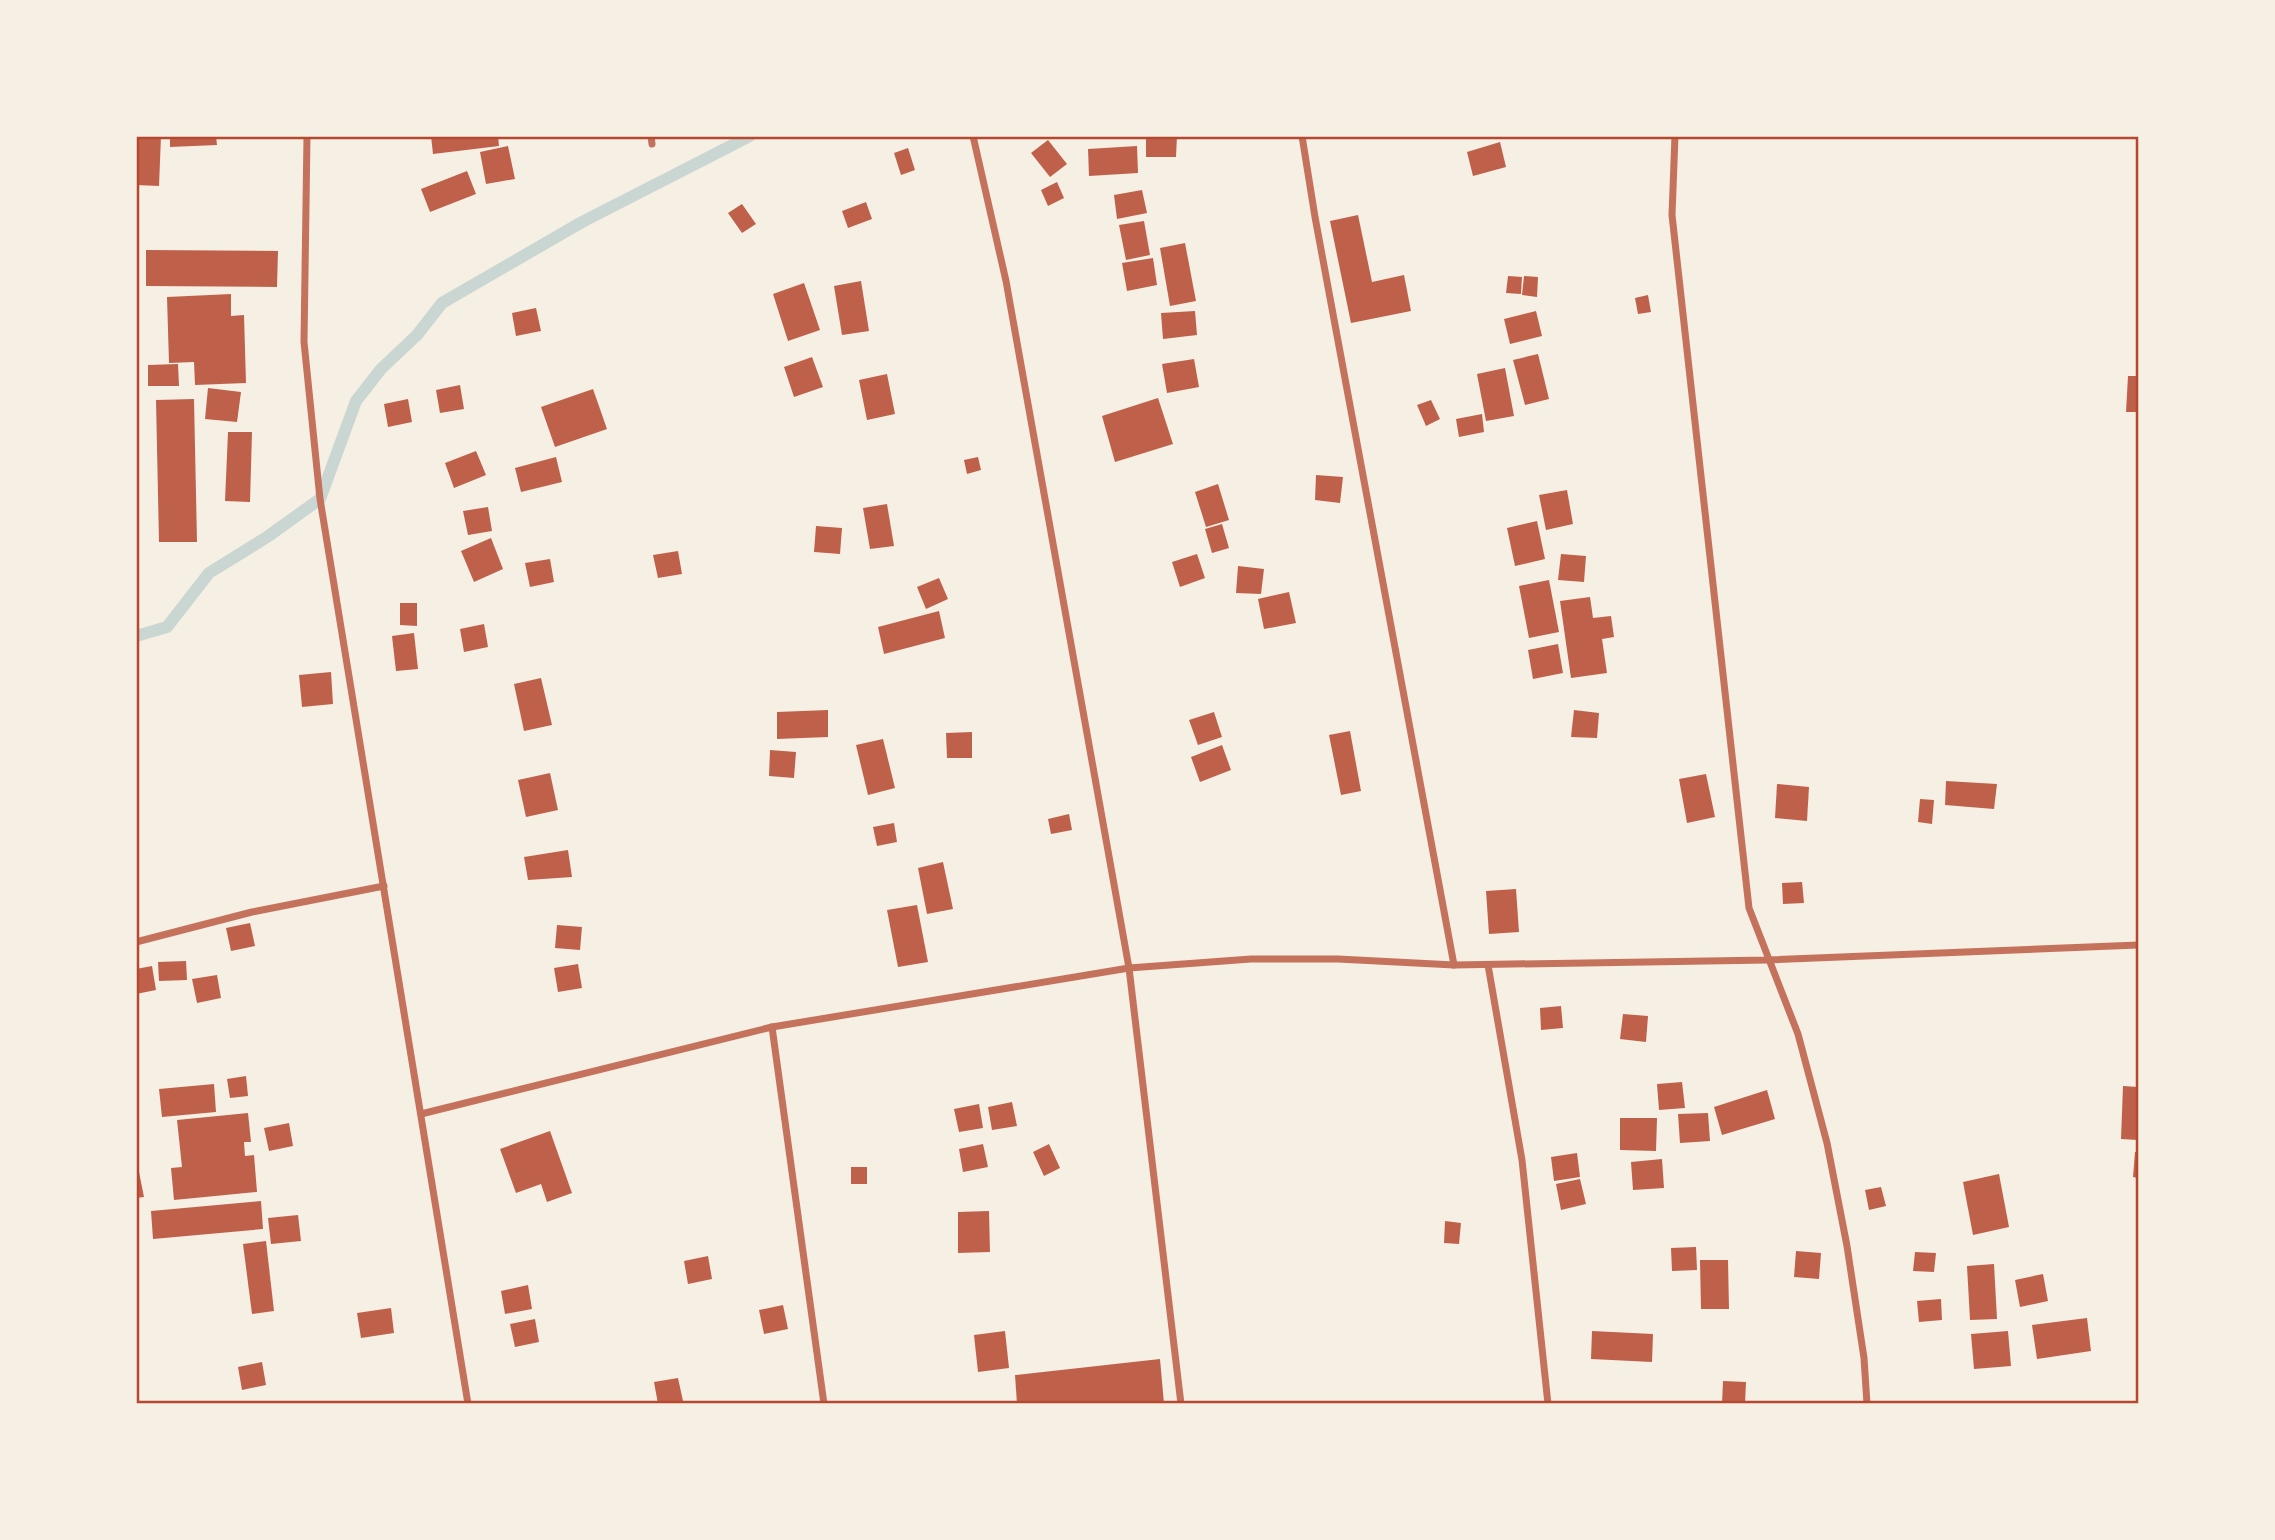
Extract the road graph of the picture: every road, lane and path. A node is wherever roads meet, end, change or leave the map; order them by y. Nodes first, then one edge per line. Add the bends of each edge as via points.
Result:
1 (307, 136) edge
2 (974, 136) edge
3 (1302, 136) edge
4 (1675, 136) edge
5 (384, 886) junction
6 (136, 942) edge
7 (2138, 945) edge
8 (1768, 960) junction
9 (1454, 965) junction
10 (1488, 965) junction
11 (1129, 968) junction
12 (772, 1027) junction
13 (421, 1114) junction
14 (468, 1404) edge
15 (824, 1404) edge
16 (1181, 1404) edge
17 (1548, 1404) edge
18 (1867, 1404) edge

1 - 5 street via 304,342 320,499
2 - 11 street via 1006,281
3 - 9 street
4 - 8 street via 1672,215 1736,806 1749,908
5 - 6 street via 252,912
5 - 13 street
7 - 8 street
8 - 10 street
8 - 18 street via 1798,1034 1828,1143 1864,1358
9 - 10 street
9 - 11 street via 1251,959
10 - 17 street via 1522,1160
11 - 12 street
11 - 16 street
12 - 13 street
12 - 15 street
13 - 14 street

